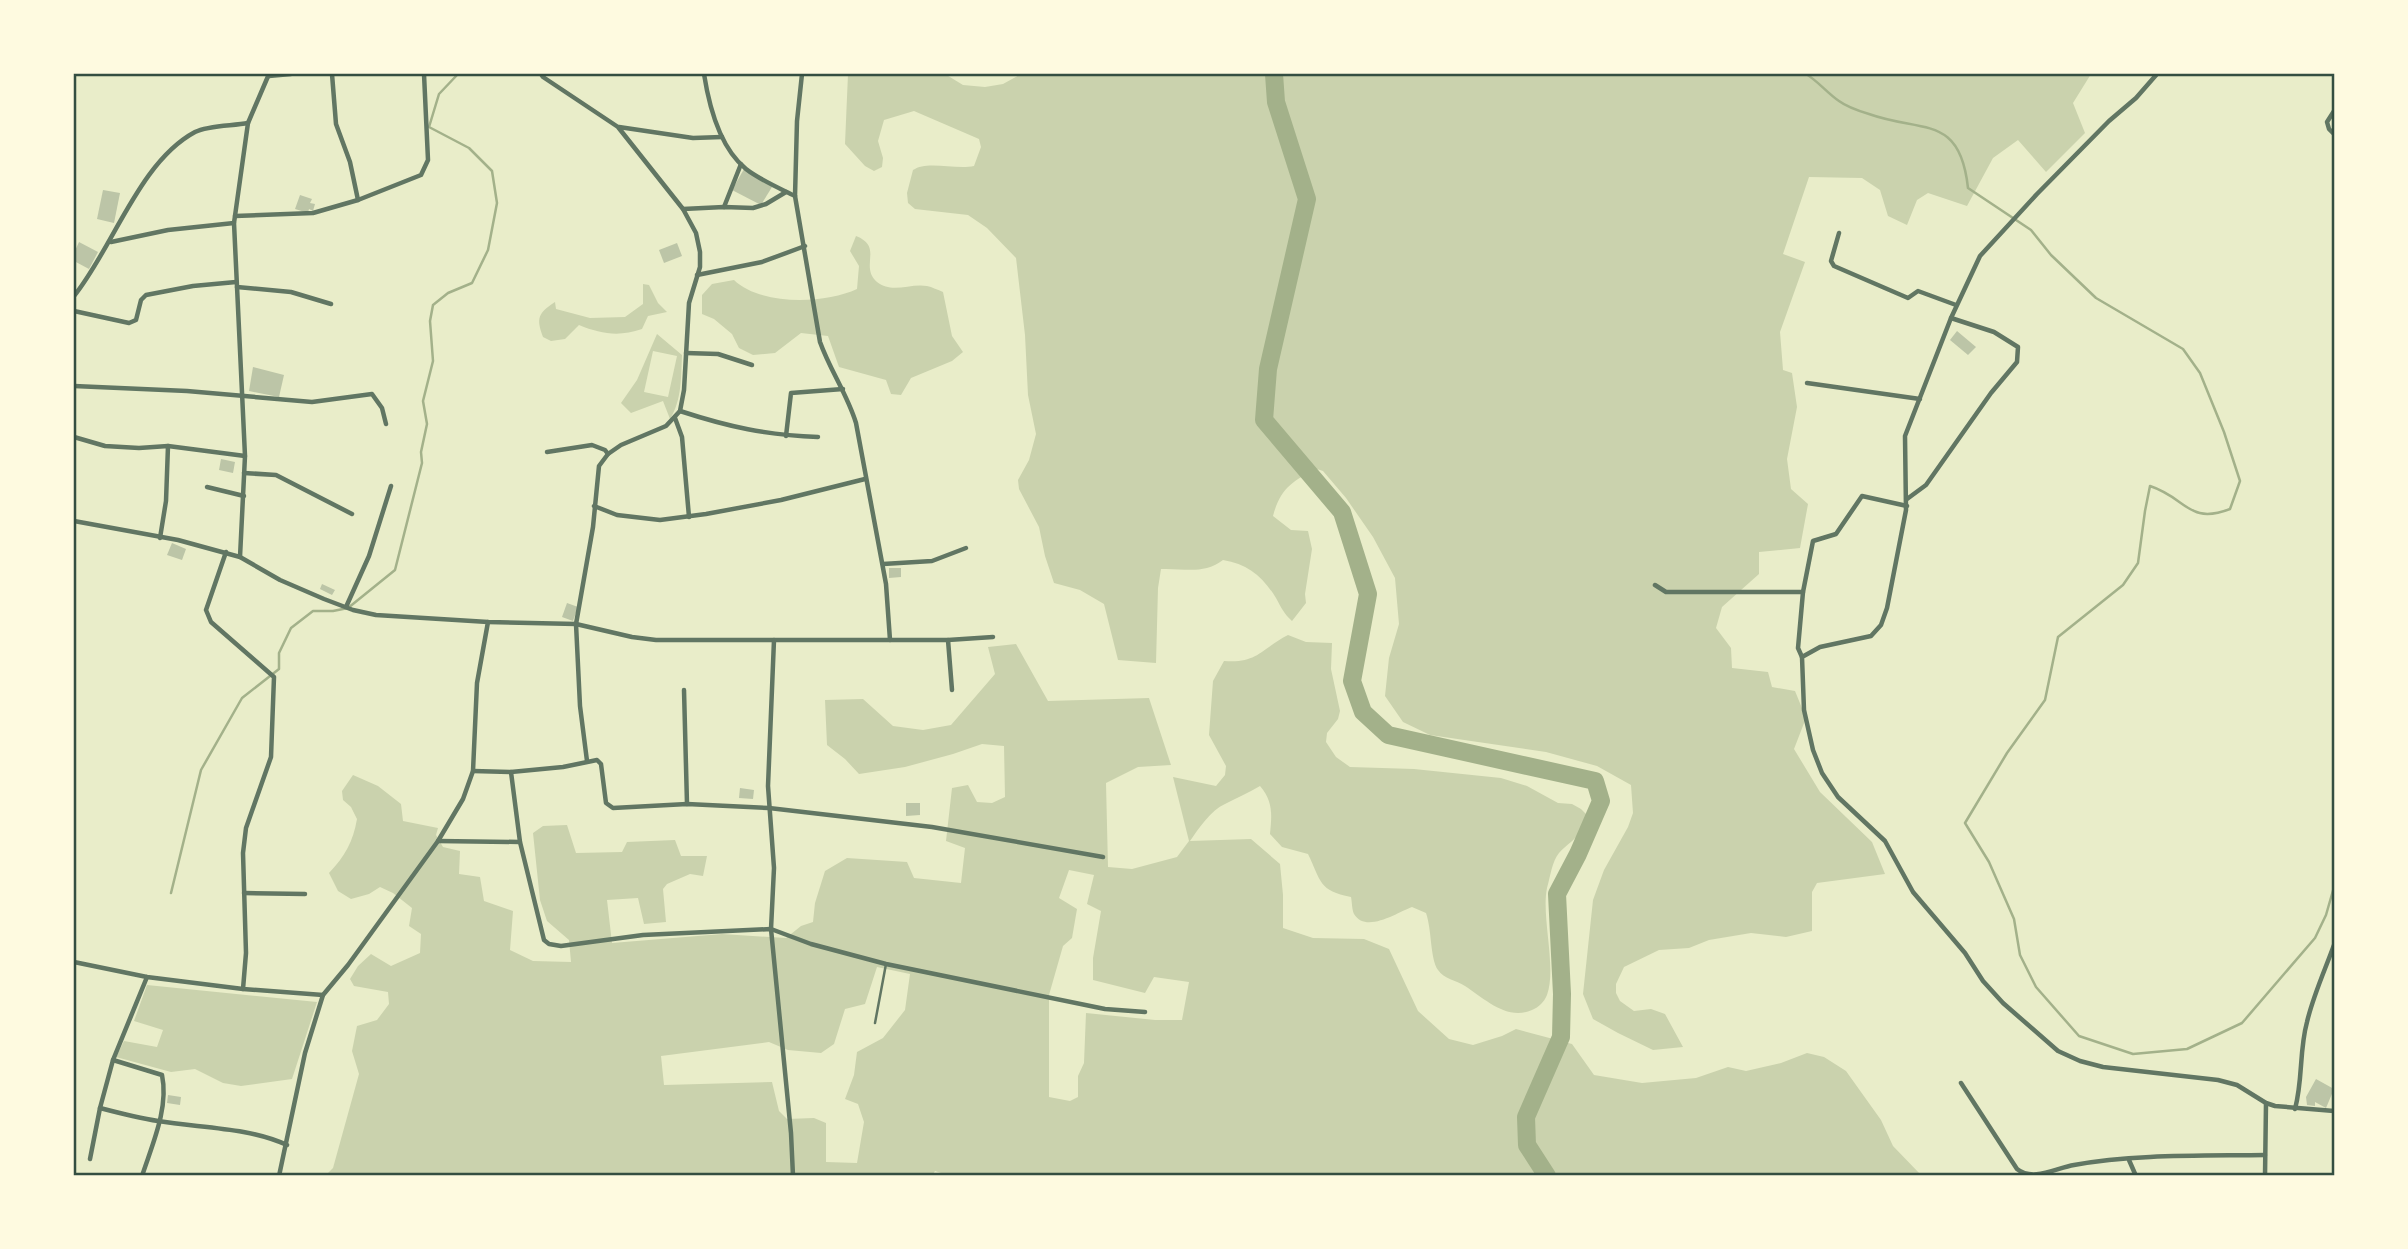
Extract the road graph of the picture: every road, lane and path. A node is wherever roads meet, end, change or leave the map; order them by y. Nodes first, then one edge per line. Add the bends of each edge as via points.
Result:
1 (290, 74) edge
2 (332, 74) edge
3 (424, 74) edge
4 (541, 74) edge
5 (704, 74) edge
6 (802, 74) edge
7 (2157, 74) edge
8 (269, 75) edge
9 (2334, 110) edge
10 (248, 122) junction
11 (618, 127) junction
12 (2334, 134) edge
13 (722, 137) junction
14 (741, 164) junction
15 (786, 191) junction
16 (795, 196) junction
17 (358, 200) junction
18 (724, 207) junction
19 (683, 209) junction
20 (235, 216) junction
21 (234, 223) junction
22 (1839, 233) dead end
23 (110, 242) junction
24 (805, 246) junction
25 (697, 275) junction
26 (237, 285) junction
27 (74, 296) edge
28 (331, 304) dead end
29 (1956, 305) junction
30 (74, 311) edge
31 (1951, 318) junction
32 (686, 354) junction
33 (752, 365) dead end
34 (1807, 383) dead end
35 (74, 386) edge
36 (843, 389) junction
37 (241, 396) junction
38 (1920, 399) junction
39 (680, 411) junction
40 (675, 418) junction
41 (386, 424) dead end
42 (74, 436) edge
43 (786, 436) junction
44 (818, 437) dead end
45 (168, 446) junction
46 (547, 452) dead end
47 (608, 454) junction
48 (245, 456) junction
49 (244, 473) junction
50 (865, 479) junction
51 (391, 486) dead end
52 (207, 487) dead end
53 (244, 496) junction
54 (1907, 503) junction
55 (594, 506) junction
56 (352, 514) dead end
57 (689, 517) junction
58 (74, 521) edge
59 (160, 538) junction
60 (966, 548) dead end
61 (226, 552) junction
62 (240, 557) junction
63 (883, 565) junction
64 (1655, 584) dead end
65 (1803, 592) junction
66 (344, 607) junction
67 (488, 622) junction
68 (576, 625) junction
69 (993, 637) dead end
70 (774, 640) junction
71 (890, 640) junction
72 (948, 640) junction
73 (1802, 657) junction
74 (684, 690) dead end
75 (952, 690) dead end
76 (587, 761) junction
77 (473, 771) junction
78 (511, 772) junction
79 (687, 804) junction
80 (769, 808) junction
81 (438, 841) junction
82 (520, 842) junction
83 (1103, 857) dead end
84 (244, 893) junction
85 (305, 894) dead end
86 (771, 929) junction
87 (2334, 945) edge
88 (74, 962) edge
89 (886, 964) junction
90 (147, 977) junction
91 (243, 989) junction
92 (323, 995) junction
93 (1145, 1012) dead end
94 (876, 1023) dead end
95 (114, 1060) junction
96 (1961, 1083) dead end
97 (2266, 1103) junction
98 (100, 1108) junction
99 (2295, 1108) junction
100 (2334, 1110) edge
101 (159, 1121) junction
102 (287, 1145) junction
103 (2265, 1155) junction
104 (90, 1159) dead end
105 (2129, 1160) junction
106 (2017, 1169) junction
107 (142, 1175) edge
108 (279, 1175) edge
109 (793, 1175) edge
110 (2019, 1175) edge
111 (2136, 1175) edge
112 (2265, 1175) edge

1 - 8 street
2 - 17 street via 336,124
3 - 17 street via 425,170
4 - 11 street
5 - 13 street
6 - 16 street
7 - 29 street via 1980,256
8 - 10 street
9 - 12 street via 2327,122
10 - 20 street
10 - 23 street via 197,131 172,149 142,185
11 - 13 street via 693,138
11 - 19 street
13 - 14 street
14 - 15 street
14 - 18 street
15 - 16 street
15 - 18 street via 753,208
16 - 24 street
17 - 20 street via 313,213
18 - 19 street
19 - 25 street via 699,243
20 - 21 street
21 - 23 street
21 - 26 street
22 - 29 street via 1831,261 1834,266 1909,298 1919,291
23 - 27 street
24 - 25 street via 762,262
24 - 36 street via 820,342
25 - 32 street via 689,303
26 - 28 street via 291,292
26 - 30 street via 193,286 146,295 136,320 129,323
26 - 37 street
29 - 31 street
31 - 38 street
31 - 54 street via 1994,332 2018,347 2017,362 1926,485
32 - 33 street via 718,354
32 - 39 street
34 - 38 street
35 - 37 street
36 - 43 street via 790,393
36 - 50 street via 856,423
37 - 41 street via 312,402 372,394
37 - 48 street
38 - 54 street via 1905,436
39 - 40 street
39 - 43 street via 742,430
40 - 47 street
40 - 57 street via 682,437
42 - 45 street via 105,446
43 - 44 street
45 - 48 street
45 - 59 street
46 - 47 street via 592,445
47 - 55 street via 599,466
48 - 49 street
49 - 53 street
49 - 56 street via 276,475
50 - 57 street
50 - 63 street
51 - 66 street via 369,556
52 - 53 street
53 - 62 street
54 - 65 street via 1862,496 1836,534 1813,541
54 - 73 street via 1887,608 1878,630
55 - 57 street via 635,518
55 - 68 street
58 - 59 street
59 - 61 street
60 - 63 street via 932,561
61 - 62 street
61 - 84 street via 207,617 274,677 271,757 246,828
62 - 66 street
63 - 71 street
64 - 65 street via 1665,592
65 - 73 street via 1798,648
66 - 67 street via 376,615
67 - 68 street
67 - 77 street via 477,683
68 - 70 street via 647,639
68 - 76 street
69 - 72 street
70 - 71 street
70 - 80 street
71 - 72 street
72 - 75 street
73 - 97 street via 1804,710 1822,773 1838,797 1885,841 1913,892 2003,1003 2058,1051 2080,1061 2218,1080 2237,1085
74 - 79 street
76 - 78 street
76 - 79 street via 601,764 610,807
77 - 78 street
77 - 81 street via 463,799
78 - 82 street
79 - 80 street
80 - 83 street via 932,827
80 - 86 street via 774,868
81 - 82 street
81 - 92 street
82 - 86 street via 544,940 549,944
84 - 85 street
84 - 91 street
86 - 89 street
86 - 109 street
87 - 99 street via 2307,1021
88 - 90 street
89 - 93 street via 1105,1009
89 - 94 lane
90 - 91 street
90 - 95 street
91 - 92 street
92 - 102 street via 305,1053
95 - 98 street
95 - 101 street via 162,1075
96 - 106 street
97 - 99 street
97 - 103 street
98 - 101 street
98 - 104 street
99 - 100 street
101 - 102 street via 239,1132
101 - 107 street
102 - 108 street
103 - 105 street
103 - 112 street
105 - 106 street via 2075,1164 2035,1175
105 - 111 street
106 - 110 street

